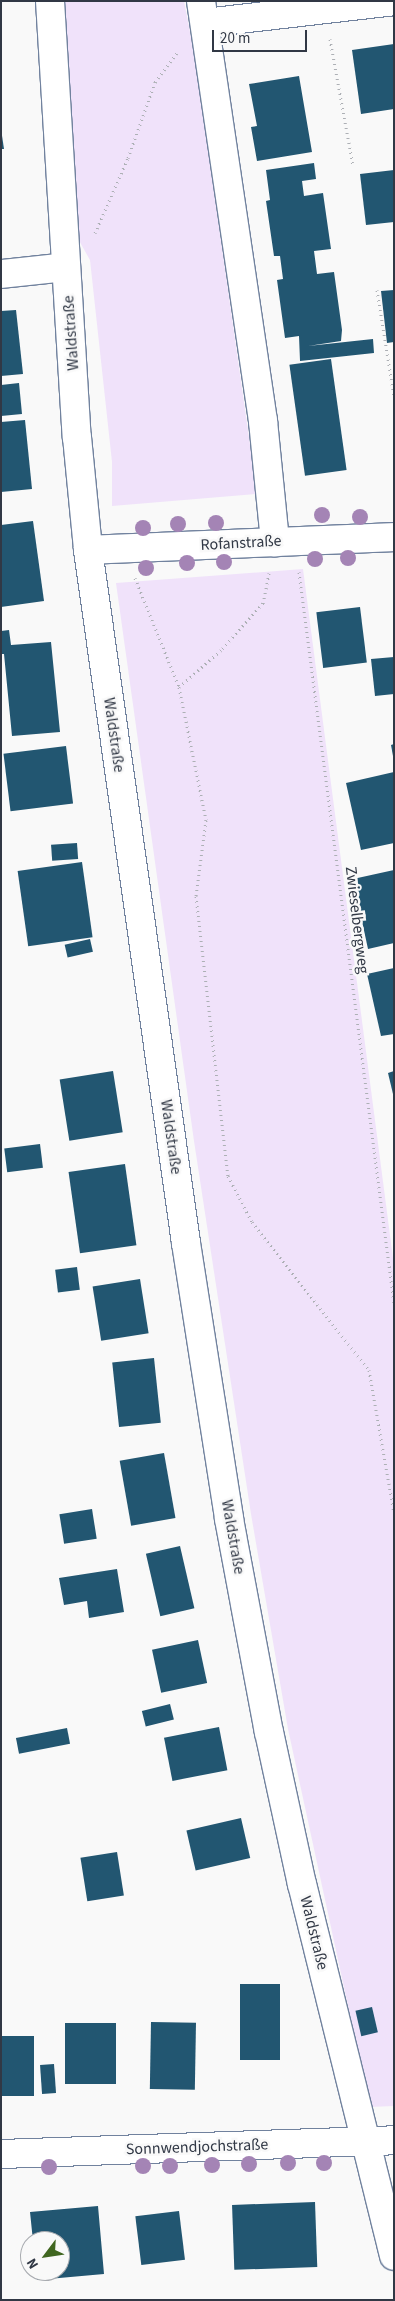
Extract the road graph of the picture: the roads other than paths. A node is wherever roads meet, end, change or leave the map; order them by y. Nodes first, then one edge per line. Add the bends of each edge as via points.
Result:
1 (50, 1) edge
2 (394, 1) edge
3 (203, 12) edge
4 (66, 268) junction
5 (1, 274) edge
6 (394, 537) edge
7 (285, 541) junction
8 (88, 550) junction
9 (394, 2140) edge
10 (366, 2141) junction
11 (1, 2154) edge
12 (394, 2256) edge

1 - 4 street, Waldstraße
2 - 3 street via 325,10
3 - 7 street via 263,421
4 - 5 street
4 - 8 street, Waldstraße
6 - 7 street, Rofanstraße
7 - 8 street, Rofanstraße
8 - 10 street, Waldstraße via 186,1243 229,1519 295,1855
9 - 10 street, Sonnwendjochstraße
10 - 11 street, Sonnwendjochstraße
10 - 12 street, Waldstraße

